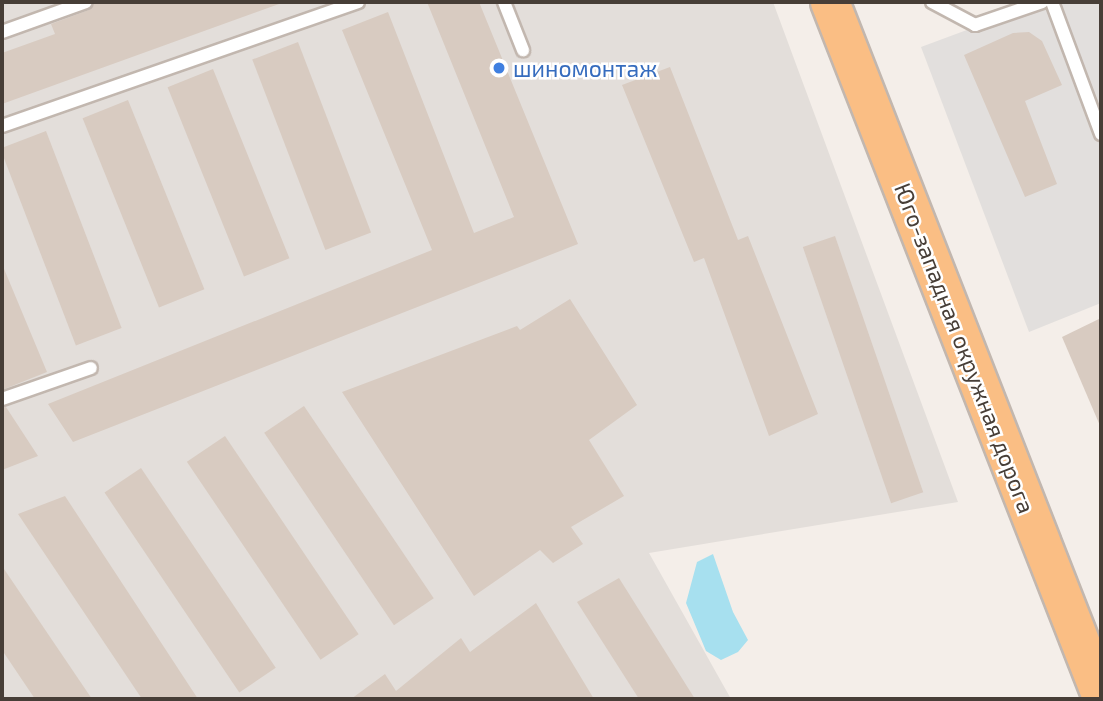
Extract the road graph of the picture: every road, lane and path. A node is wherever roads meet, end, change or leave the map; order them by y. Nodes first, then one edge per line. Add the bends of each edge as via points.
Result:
1 (86, 2) edge
2 (358, 2) edge
3 (504, 2) edge
4 (830, 2) edge
5 (932, 2) edge
6 (1042, 2) edge
7 (1052, 2) edge
8 (2, 32) edge
9 (523, 50) dead end
10 (2, 126) edge
11 (1101, 134) edge
12 (91, 368) dead end
13 (2, 399) edge
14 (1101, 695) edge

1 - 8 lane
2 - 10 lane
3 - 9 lane
4 - 14 highway, Юго-западная окружная дорога
5 - 6 lane via 975,25
7 - 11 lane
12 - 13 lane

